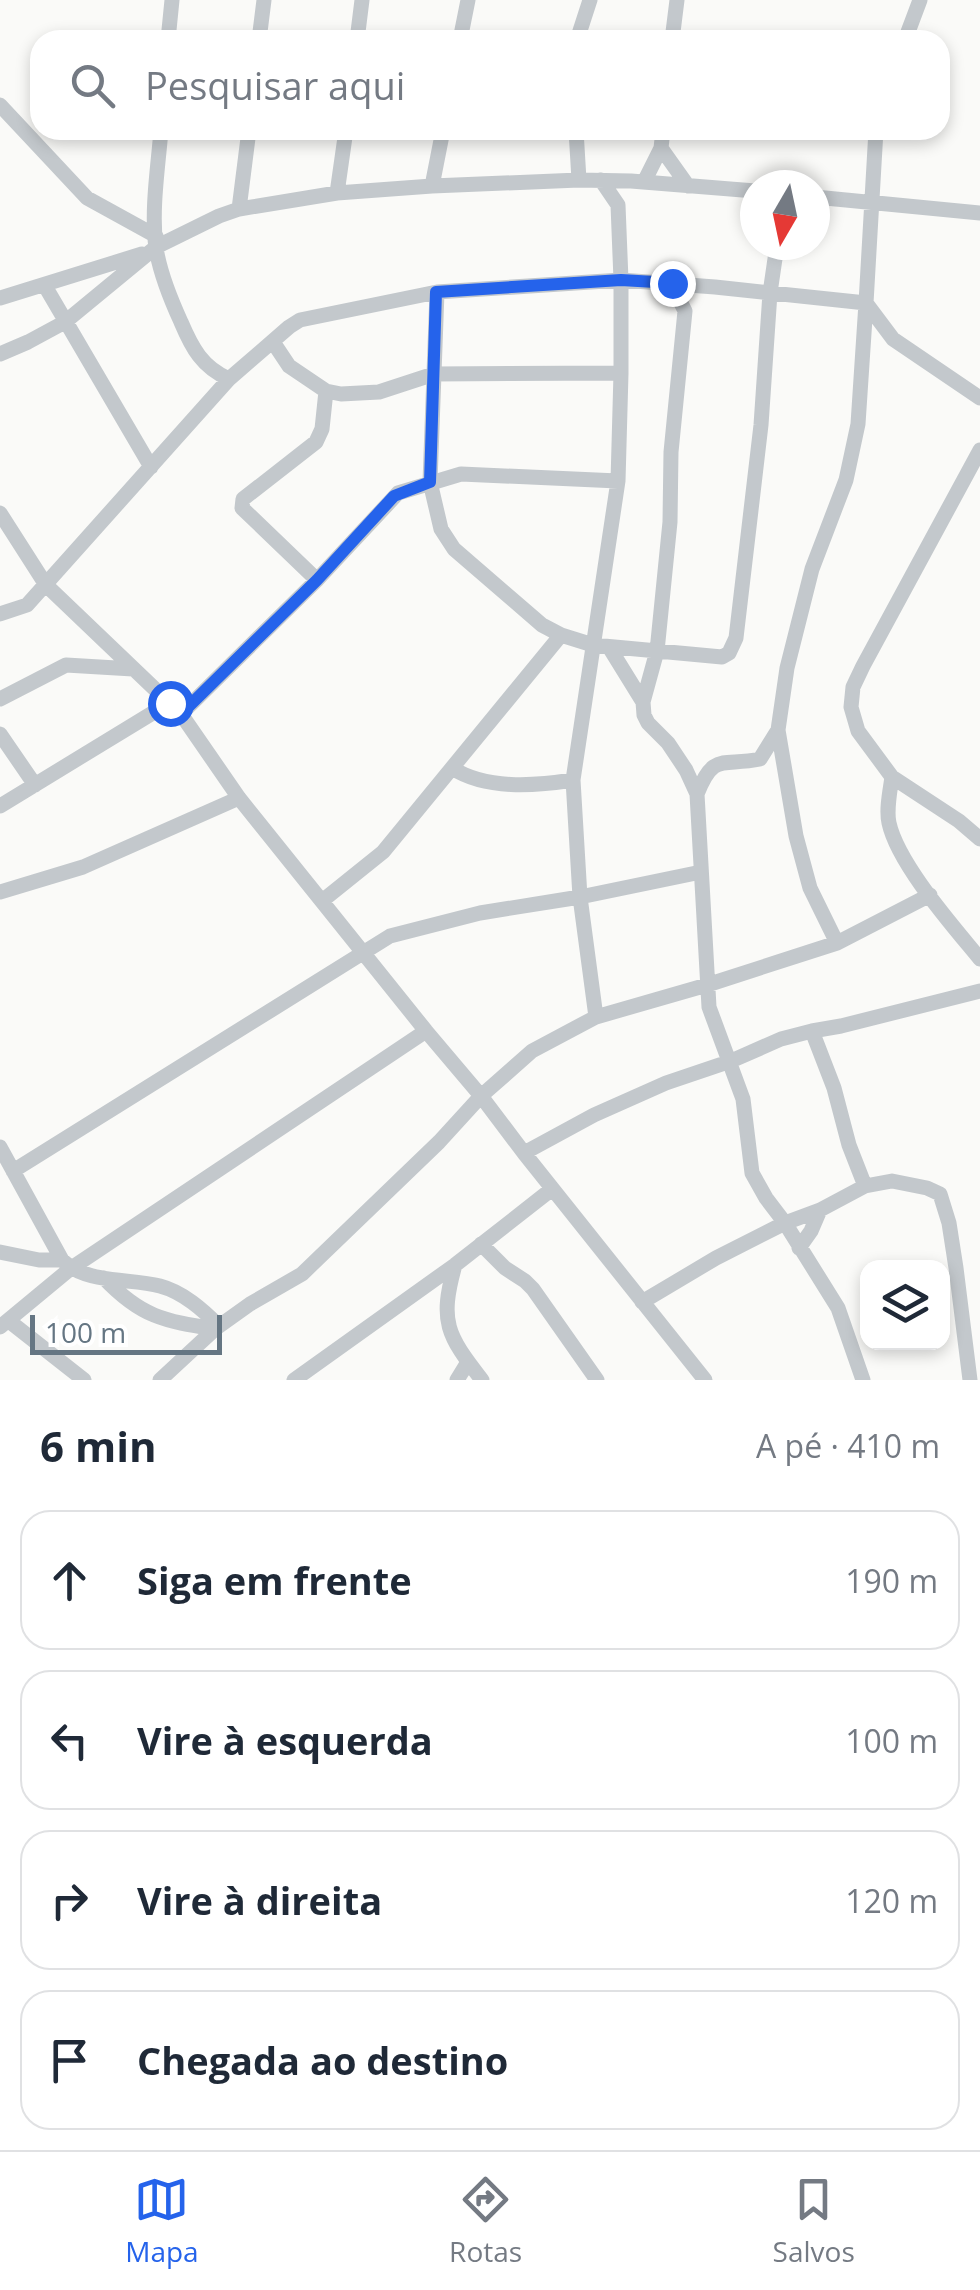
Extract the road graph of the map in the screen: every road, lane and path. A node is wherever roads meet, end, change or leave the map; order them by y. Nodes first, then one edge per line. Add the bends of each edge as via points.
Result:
1 (172, 0) edge
2 (264, 0) edge
3 (362, 0) edge
4 (468, 0) edge
5 (590, 0) edge
6 (677, 0) edge
7 (920, 0) edge
8 (169, 30) edge
9 (260, 30) edge
10 (358, 30) edge
11 (462, 30) edge
12 (580, 30) edge
13 (673, 30) edge
14 (908, 30) edge
15 (0, 105) edge
16 (30, 137) edge
17 (33, 140) edge
18 (160, 140) edge
19 (247, 140) edge
20 (345, 140) edge
21 (441, 140) edge
22 (577, 140) edge
23 (661, 140) edge
24 (876, 140) edge
25 (661, 148) junction
26 (579, 180) junction
27 (601, 180) junction
28 (637, 182) junction
29 (432, 186) junction
30 (688, 186) junction
31 (740, 192) edge
32 (337, 194) junction
33 (830, 199) edge
34 (873, 203) junction
35 (618, 205) junction
36 (239, 210) junction
37 (980, 213) edge
38 (154, 245) junction
39 (776, 260) edge
40 (621, 280) junction
41 (672, 283) junction
42 (45, 286) junction
43 (715, 287) junction
44 (436, 292) junction
45 (770, 293) junction
46 (0, 298) edge
47 (866, 303) junction
48 (685, 311) junction
49 (65, 322) junction
50 (273, 342) junction
51 (0, 354) edge
52 (621, 373) junction
53 (434, 374) junction
54 (230, 379) junction
55 (326, 391) junction
56 (980, 398) edge
57 (979, 453) edge
58 (151, 467) junction
59 (618, 481) junction
60 (430, 482) junction
61 (0, 513) edge
62 (317, 580) junction
63 (46, 585) junction
64 (0, 614) edge
65 (561, 635) junction
66 (601, 646) junction
67 (658, 651) junction
68 (133, 669) junction
69 (0, 699) edge
70 (643, 702) junction
71 (175, 709) junction
72 (778, 730) junction
73 (0, 734) edge
74 (452, 768) junction
75 (892, 777) junction
76 (574, 780) junction
77 (34, 785) junction
78 (697, 794) junction
79 (239, 798) junction
80 (0, 806) edge
81 (980, 839) edge
82 (701, 872) junction
83 (0, 892) edge
84 (930, 896) junction
85 (580, 897) junction
86 (322, 901) junction
87 (837, 943) junction
88 (362, 952) junction
89 (980, 959) edge
90 (707, 985) junction
91 (980, 990) edge
92 (596, 1016) junction
93 (426, 1031) junction
94 (812, 1031) junction
95 (730, 1062) junction
96 (482, 1096) junction
97 (0, 1147) edge
98 (524, 1154) junction
99 (13, 1170) junction
100 (865, 1186) junction
101 (552, 1189) junction
102 (820, 1210) junction
103 (785, 1222) junction
104 (480, 1244) junction
105 (799, 1248) junction
106 (0, 1252) edge
107 (66, 1264) junction
108 (455, 1266) junction
109 (104, 1278) junction
110 (642, 1302) junction
111 (5, 1324) edge
112 (217, 1327) junction
113 (468, 1362) junction
114 (84, 1380) edge
115 (160, 1380) edge
116 (294, 1380) edge
117 (456, 1380) edge
118 (482, 1380) edge
119 (597, 1380) edge
120 (705, 1380) edge
121 (862, 1380) edge
122 (970, 1380) edge

1 - 8 street
2 - 9 street
3 - 10 street
4 - 11 street
5 - 12 street
6 - 13 street
7 - 14 street
15 - 16 street
17 - 38 street via 87,198
18 - 38 street
19 - 36 street
20 - 32 street
21 - 29 street
22 - 26 street
23 - 25 street
24 - 34 street
25 - 28 street
25 - 30 street
26 - 27 street
26 - 29 street
27 - 28 street
27 - 35 street
28 - 30 street
28 - 35 street
29 - 32 street
30 - 31 street
32 - 36 street
33 - 34 street
34 - 37 street
34 - 47 street
35 - 40 street
36 - 38 street
38 - 42 street
38 - 49 street
38 - 54 street via 192,348 212,372
39 - 45 street
40 - 41 street
40 - 44 street
40 - 52 street
41 - 43 street
41 - 48 street
42 - 46 street
42 - 49 street
43 - 45 street
43 - 48 street
44 - 50 street via 300,320
44 - 53 street
45 - 47 street
45 - 67 street via 736,638 722,657
47 - 56 street via 893,339
47 - 72 street via 858,424 841,498 812,569
48 - 67 street
49 - 51 street
49 - 58 street
50 - 54 street
50 - 55 street via 290,366
52 - 53 street
52 - 59 street
53 - 55 street via 380,392
53 - 60 street
54 - 58 street
55 - 62 street via 316,442 241,504
57 - 75 street via 852,688 858,730
58 - 63 street
59 - 60 street via 461,474
59 - 66 street
60 - 62 street via 394,496
60 - 65 street via 441,529 454,549
61 - 63 street
62 - 71 street
63 - 64 street via 27,605
63 - 68 street
65 - 66 street
65 - 74 street
66 - 67 street
66 - 70 street
66 - 76 street
67 - 70 street
68 - 69 street via 66,665
68 - 71 street
70 - 78 street via 648,723 668,742
71 - 77 street
71 - 79 street
72 - 78 street via 760,759 715,765
72 - 87 street via 810,888
73 - 77 street
74 - 76 street via 487,781
74 - 86 street via 383,852
75 - 81 street
75 - 84 street via 888,820
76 - 85 street
77 - 80 street
78 - 82 street
79 - 83 street via 83,867
79 - 86 street
82 - 85 street
82 - 90 street
84 - 87 street
84 - 89 street
85 - 88 street via 480,913 390,936
85 - 92 street
86 - 88 street
87 - 90 street
88 - 93 street
88 - 99 street
90 - 92 street
90 - 95 street via 711,1016
91 - 94 street
92 - 96 street via 532,1051
93 - 96 street
93 - 107 street
94 - 95 street
94 - 100 street
95 - 98 street via 594,1115
95 - 103 street via 743,1099 752,1173
96 - 98 street
96 - 112 street via 302,1274
97 - 99 street
98 - 101 street
99 - 107 street
100 - 102 street
100 - 122 street via 892,1182 940,1194
101 - 104 street
101 - 110 street
102 - 103 street
102 - 105 street
103 - 105 street
103 - 110 street
104 - 108 street
104 - 119 street via 525,1280
105 - 121 street via 838,1308
106 - 107 street
107 - 109 street
107 - 111 street
108 - 113 street via 448,1314 453,1341
108 - 116 street
109 - 112 street via 153,1316
109 - 112 street via 171,1290
110 - 120 street
111 - 114 street
112 - 115 street
113 - 117 street
113 - 118 street

